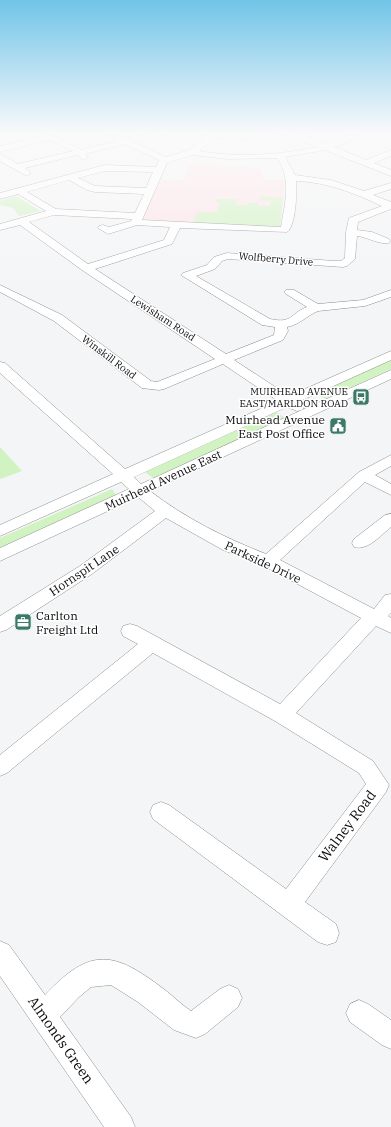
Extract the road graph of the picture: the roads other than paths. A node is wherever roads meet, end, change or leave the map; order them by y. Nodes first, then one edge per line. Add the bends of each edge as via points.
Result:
1 (44, 185) edge
2 (84, 185) edge
3 (152, 185) edge
4 (293, 185) edge
5 (339, 185) edge
6 (391, 186) edge
7 (20, 191) junction
8 (149, 192) junction
9 (365, 194) junction
10 (0, 196) edge
11 (391, 206) edge
12 (54, 212) junction
13 (139, 220) junction
14 (21, 221) junction
15 (176, 225) junction
16 (0, 227) edge
17 (103, 228) dead end
18 (352, 232) junction
19 (384, 241) edge
20 (86, 268) junction
21 (0, 288) edge
22 (391, 293) edge
23 (300, 294) dead end
24 (316, 308) junction
25 (281, 324) junction
26 (391, 355) edge
27 (224, 359) junction
28 (0, 366) edge
29 (387, 381) edge
30 (289, 401) junction
31 (307, 414) junction
32 (391, 460) edge
33 (364, 475) junction
34 (122, 476) junction
35 (391, 490) edge
36 (140, 491) junction
37 (165, 511) junction
38 (391, 519) edge
39 (0, 531) edge
40 (360, 543) dead end
41 (0, 555) edge
42 (268, 561) junction
43 (391, 600) edge
44 (380, 621) edge
45 (0, 625) edge
46 (130, 630) dead end
47 (151, 644) junction
48 (282, 715) junction
49 (0, 767) edge
50 (161, 812) dead end
51 (288, 905) junction
52 (327, 933) dead end
53 (0, 954) edge
54 (229, 998) dead end
55 (359, 1013) dead end
56 (44, 1015) junction
57 (391, 1036) edge
58 (121, 1127) edge

1 - 7 street
2 - 8 street via 95,189
3 - 8 street
4 - 15 street via 286,228 283,230
5 - 9 street
6 - 9 street
7 - 10 street
7 - 12 street
8 - 13 street
9 - 11 street
11 - 18 street, Wolfberry Drive via 353,220
12 - 13 street
12 - 14 street
13 - 15 street
13 - 17 street via 108,231
14 - 16 street
14 - 20 street, Lewisham Road
15 - 20 street via 168,242
18 - 19 street via 368,234
18 - 25 street, Wolfberry Drive via 350,259 343,264 227,256 218,259 211,267 187,275 266,322
20 - 27 street, Lewisham Road
21 - 27 street, Winskill Road via 58,318 147,385 159,386
22 - 24 street via 365,303
23 - 24 street
24 - 25 street via 292,322
25 - 27 street, Winskill Road via 282,331 279,337
26 - 30 street, Muirhead Avenue East
27 - 30 street, Lewisham Road
28 - 34 street, Parkside Drive via 43,402
29 - 31 street, Muirhead Avenue East
30 - 31 street, Lewisham Road
30 - 34 street, Muirhead Avenue East
31 - 36 street, Muirhead Avenue East
32 - 33 street
33 - 35 street
33 - 42 street
34 - 36 street, Parkside Drive
34 - 39 street, Muirhead Avenue East
36 - 37 street, Parkside Drive
36 - 41 street, Muirhead Avenue East
37 - 42 street, Parkside Drive via 230,546
37 - 45 street, Hornspit Lane via 86,570
38 - 40 street
42 - 44 street, Parkside Drive
43 - 44 street
44 - 48 street
46 - 47 street
47 - 48 street
47 - 49 street
48 - 51 street, Walney Road via 366,767 378,786
50 - 51 street
51 - 52 street
53 - 56 street, Almonds Green
54 - 56 street via 196,1025 187,1025 125,979 112,972 100,972 78,980
55 - 57 street
56 - 58 street, Almonds Green

